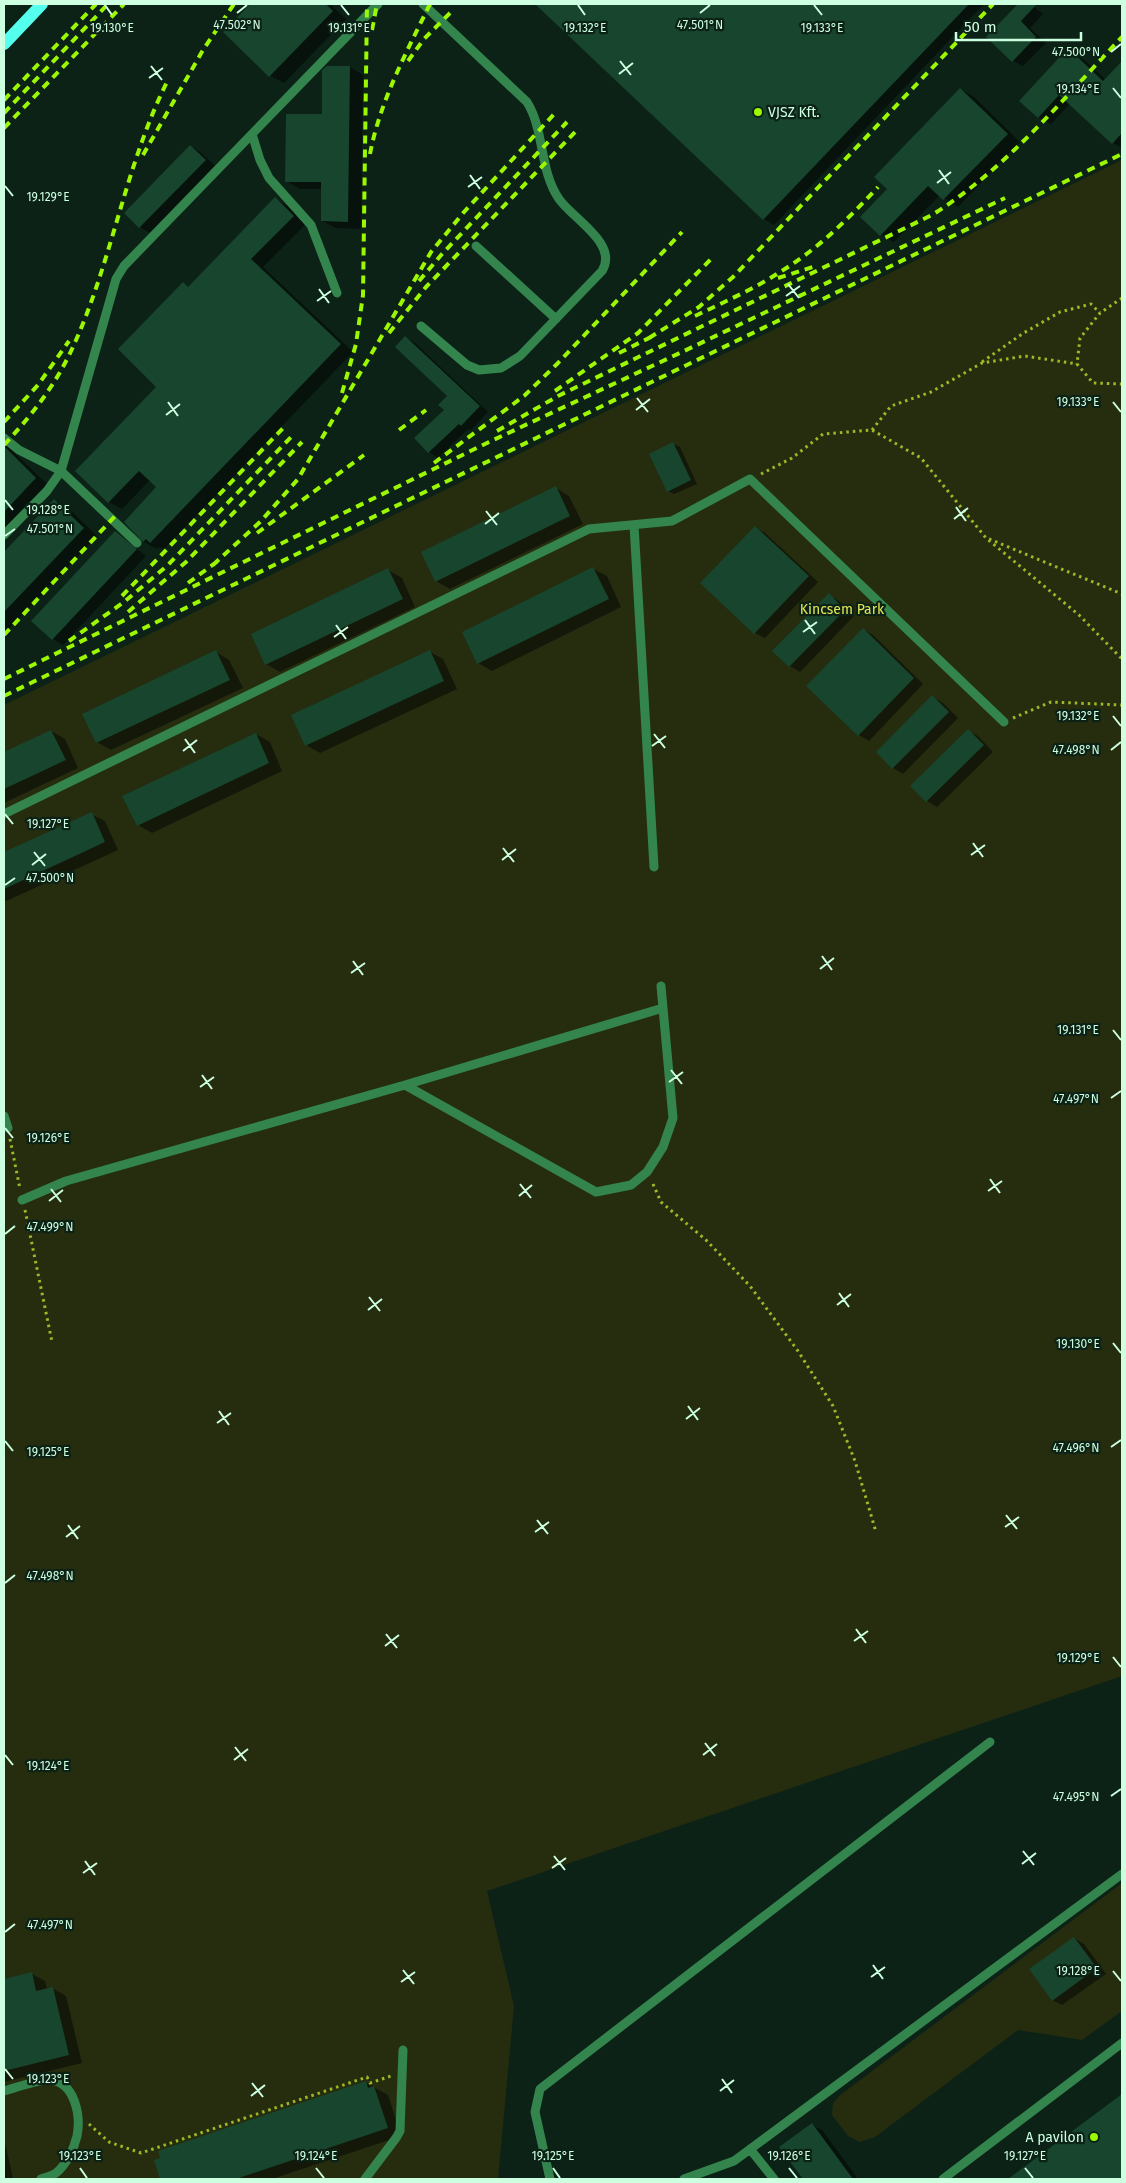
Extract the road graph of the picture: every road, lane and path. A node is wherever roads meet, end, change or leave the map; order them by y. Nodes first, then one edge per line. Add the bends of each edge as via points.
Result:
1 (42, 4) edge
2 (378, 4) edge
3 (424, 4) edge
4 (4, 44) edge
5 (252, 134) junction
6 (476, 246) dead end
7 (337, 293) dead end
8 (1122, 298) edge
9 (1100, 313) junction
10 (556, 320) junction
11 (421, 326) dead end
12 (982, 362) junction
13 (1077, 364) junction
14 (1122, 384) edge
15 (872, 430) junction
16 (4, 438) edge
17 (61, 470) junction
18 (750, 480) junction
19 (634, 525) junction
20 (4, 535) edge
21 (986, 538) junction
22 (137, 543) dead end
23 (1122, 594) edge
24 (1122, 659) edge
25 (1122, 705) edge
26 (1004, 722) joint
27 (4, 814) edge
28 (654, 867) dead end
29 (661, 986) dead end
30 (663, 1008) junction
31 (406, 1085) junction
32 (4, 1116) edge
33 (8, 1128) joint
34 (647, 1172) junction
35 (22, 1200) junction
36 (52, 1342) dead end
37 (876, 1532) dead end
38 (990, 1742) dead end
39 (1122, 1874) edge
40 (1122, 2044) edge
41 (403, 2050) dead end
42 (403, 2073) junction
43 (4, 2091) edge
44 (78, 2114) junction
45 (750, 2149) junction
46 (41, 2179) edge
47 (365, 2179) edge
48 (550, 2179) edge
49 (684, 2179) edge
50 (774, 2179) edge
51 (943, 2179) edge

1 - 4 main road
2 - 5 lane
3 - 10 lane via 526,102 536,120 553,188 606,251 607,262 602,271
5 - 7 lane via 264,169 311,225
5 - 17 lane via 120,272
6 - 10 lane
8 - 9 path
9 - 12 path via 1091,304 1060,312
9 - 13 path via 1080,338
10 - 11 lane via 514,361 501,368 486,370 467,365
12 - 13 path via 1026,356
12 - 15 path via 931,392 891,406
13 - 14 path via 1094,383
15 - 18 path via 823,434 792,458
15 - 21 path via 921,458
16 - 17 lane via 19,450
17 - 20 lane via 47,491
17 - 22 lane
18 - 19 lane via 672,521
18 - 26 lane
19 - 27 lane via 589,529
19 - 28 lane
21 - 23 path
21 - 24 path via 1080,615
25 - 26 path via 1051,702
29 - 30 lane
30 - 31 lane
30 - 34 lane via 673,1118 663,1147
31 - 34 lane via 596,1192 631,1184
31 - 35 lane via 66,1181
32 - 33 lane
33 - 35 path
34 - 37 path via 661,1202 706,1240 750,1286 798,1351 833,1406 855,1461
35 - 36 path
38 - 48 lane via 540,2089 535,2112
39 - 45 lane
40 - 51 lane
41 - 42 lane
42 - 44 path via 370,2083 367,2076 140,2153 110,2142
42 - 47 lane via 400,2131
43 - 44 lane via 49,2080 62,2084 73,2096
44 - 46 lane via 77,2136 68,2157 55,2174
45 - 49 lane via 734,2161
45 - 50 lane

